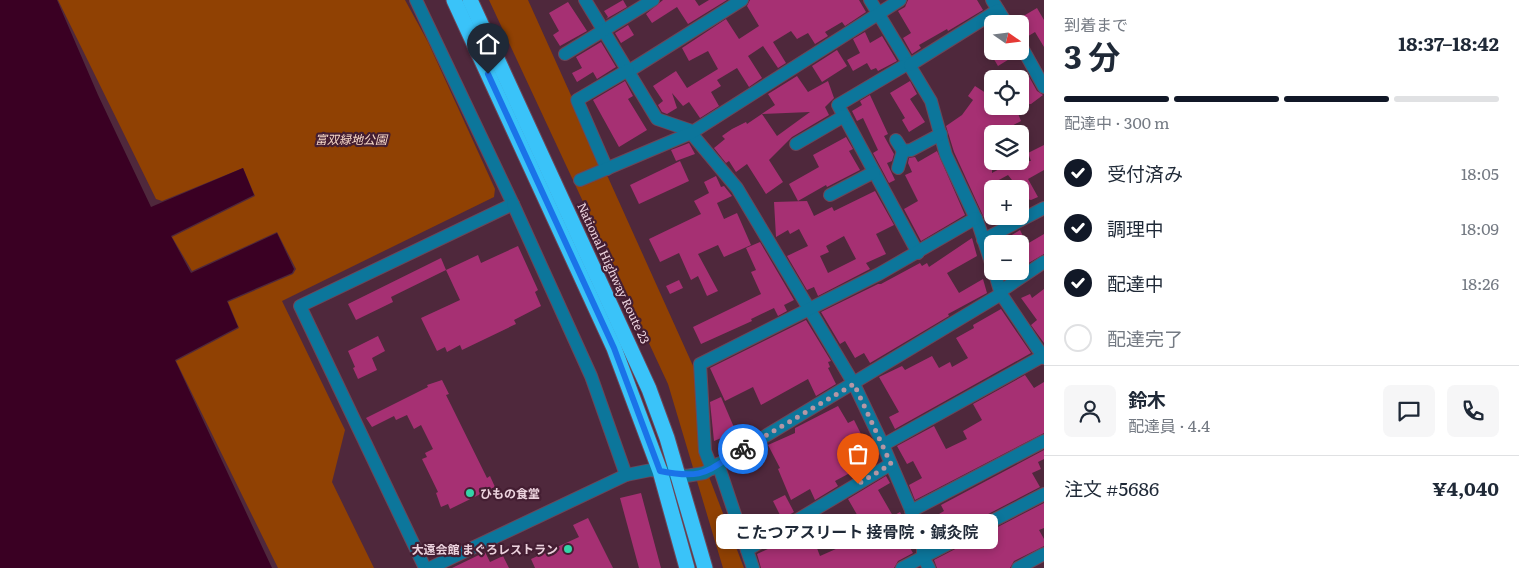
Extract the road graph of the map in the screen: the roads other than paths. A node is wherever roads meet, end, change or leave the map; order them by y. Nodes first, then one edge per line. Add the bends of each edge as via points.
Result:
1 (416, 0) edge
2 (454, 0) edge
3 (470, 0) edge
4 (584, 0) edge
5 (653, 0) edge
6 (742, 0) edge
7 (870, 0) edge
8 (900, 0) edge
9 (995, 5) edge
10 (878, 13) junction
11 (604, 32) junction
12 (565, 54) dead end
13 (1029, 60) edge
14 (909, 64) junction
15 (628, 70) junction
16 (1044, 86) edge
17 (844, 116) junction
18 (692, 132) junction
19 (941, 134) junction
20 (796, 144) dead end
21 (607, 168) junction
22 (898, 168) dead end
23 (874, 172) junction
24 (580, 180) dead end
25 (830, 195) dead end
26 (513, 204) junction
27 (1044, 208) edge
28 (976, 218) junction
29 (983, 240) junction
30 (984, 243) edge
31 (918, 253) junction
32 (1044, 262) edge
33 (997, 280) edge
34 (1001, 292) junction
35 (811, 309) junction
36 (1043, 356) edge
37 (854, 384) junction
38 (1044, 441) edge
39 (883, 445) junction
40 (891, 464) junction
41 (715, 466) junction
42 (660, 471) junction
43 (677, 474) junction
44 (626, 475) junction
45 (1044, 494) edge
46 (911, 511) junction
47 (747, 550) junction
48 (1044, 554) edge
49 (926, 562) edge
50 (425, 568) edge
51 (430, 568) edge
52 (687, 568) edge
53 (704, 568) edge
54 (753, 568) edge
55 (902, 568) edge
56 (1018, 568) edge

1 - 26 street
2 - 42 highway via 607,333
3 - 43 highway, National Highway Route 23 via 630,344 649,389
4 - 11 street
5 - 11 street
6 - 15 street
7 - 10 street
8 - 10 street
9 - 14 street
10 - 14 street
10 - 18 street
11 - 12 street
11 - 15 street
13 - 16 street
14 - 17 street via 838,105
14 - 19 street via 931,101
15 - 18 street via 658,119
15 - 21 street via 577,100
17 - 20 street
17 - 23 street
18 - 21 street
18 - 35 street via 737,188
19 - 22 street via 911,150 900,146
19 - 28 street via 946,155
21 - 24 street
23 - 25 street
23 - 31 street
26 - 44 street via 591,376
26 - 50 street via 300,306
27 - 29 street
28 - 29 street
28 - 31 street
29 - 30 street
31 - 35 street
32 - 34 street
33 - 34 street
34 - 36 street
34 - 37 street
35 - 37 street
35 - 41 street via 700,364 705,451
36 - 39 street
37 - 39 street
37 - 41 street
38 - 46 street
39 - 40 street
40 - 46 street
40 - 47 street
41 - 43 street via 696,476
41 - 47 street
42 - 43 street
42 - 44 street via 641,470
42 - 52 highway
43 - 53 highway, National Highway Route 23
44 - 51 street
45 - 49 street
46 - 49 street via 923,538
47 - 54 street
48 - 56 street
49 - 55 street

